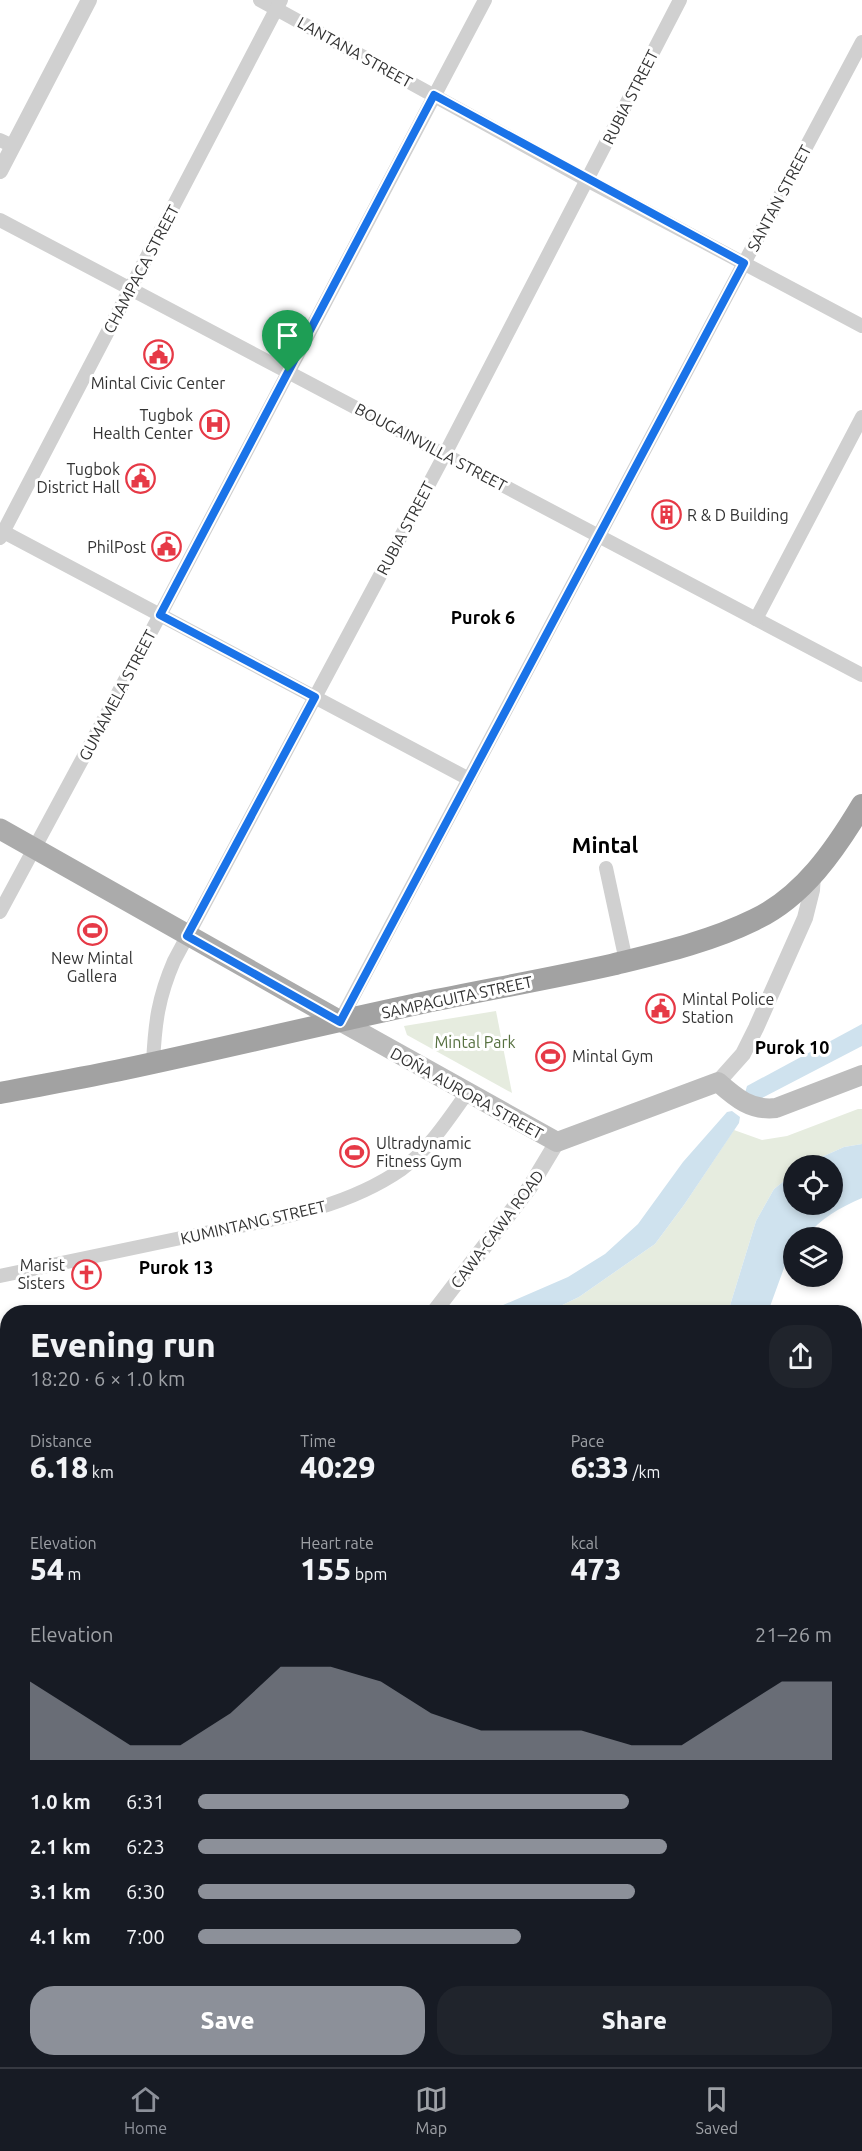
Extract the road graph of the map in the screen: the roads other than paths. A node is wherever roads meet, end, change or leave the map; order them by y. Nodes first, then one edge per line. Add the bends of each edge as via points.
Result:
1 (89, 0) edge
2 (260, 0) edge
3 (485, 0) edge
4 (680, 0) edge
5 (279, 5) edge
6 (862, 42) edge
7 (434, 95) junction
8 (6, 143) edge
9 (0, 171) edge
10 (587, 180) junction
11 (0, 220) edge
12 (744, 263) junction
13 (131, 289) junction
14 (862, 326) edge
15 (288, 372) junction
16 (862, 417) edge
17 (445, 454) junction
18 (1, 534) edge
19 (599, 536) junction
20 (160, 615) junction
21 (756, 619) junction
22 (862, 675) edge
23 (315, 697) junction
24 (470, 779) junction
25 (862, 805) edge
26 (0, 829) edge
27 (34, 849) junction
28 (606, 868) dead end
29 (813, 875) junction
30 (0, 912) edge
31 (187, 936) junction
32 (626, 961) junction
33 (340, 1022) junction
34 (153, 1063) junction
35 (862, 1075) edge
36 (718, 1082) junction
37 (0, 1093) edge
38 (467, 1093) junction
39 (557, 1143) junction
40 (0, 1276) edge
41 (439, 1305) edge

1 - 8 street
2 - 5 street, LANTANA STREET
3 - 7 street, GUMAMELA STREET
4 - 10 street, RUBIA STREET
5 - 7 street, LANTANA STREET
5 - 13 street, CHAMPACA STREET
6 - 12 street, SANTAN STREET
7 - 10 street, LANTANA STREET
7 - 15 street, GUMAMELA STREET
8 - 9 street
10 - 12 street, LANTANA STREET
10 - 17 street, RUBIA STREET
11 - 13 street, BOUGAINVILLA STREET
12 - 14 street, LANTANA STREET
12 - 19 street, SANTAN STREET
13 - 15 street, BOUGAINVILLA STREET
13 - 18 street, CHAMPACA STREET
15 - 17 street, BOUGAINVILLA STREET
15 - 20 street, GUMAMELA STREET
16 - 21 street
17 - 19 street, BOUGAINVILLA STREET
17 - 23 street, RUBIA STREET
18 - 20 street
19 - 21 street, BOUGAINVILLA STREET
19 - 24 street, SANTAN STREET
20 - 23 street
20 - 27 street, GUMAMELA STREET
21 - 22 street, BOUGAINVILLA STREET
23 - 24 street
23 - 31 street, RUBIA STREET
24 - 33 street, SANTAN STREET
25 - 29 highway, SAMPAGUITA STREET
26 - 27 main road
27 - 30 street, GUMAMELA STREET
27 - 31 main road
28 - 32 street
29 - 32 highway, SAMPAGUITA STREET via 755,920 701,942
29 - 36 street, DOÑA AURORA STREET via 805,918 756,1028 743,1054
31 - 33 main road
31 - 34 street, RUBIA STREET via 163,988 156,1014
32 - 33 highway, SAMPAGUITA STREET
33 - 34 highway, SAMPAGUITA STREET
33 - 38 main road, DOÑA AURORA STREET
34 - 37 highway, SAMPAGUITA STREET
35 - 36 main road via 765,1110 747,1105
36 - 39 main road, DOÑA AURORA STREET
38 - 39 main road, DOÑA AURORA STREET
38 - 40 street, KUMINTANG STREET via 439,1132 404,1168 324,1207
39 - 41 street, CAWA-CAWA ROAD via 530,1187

